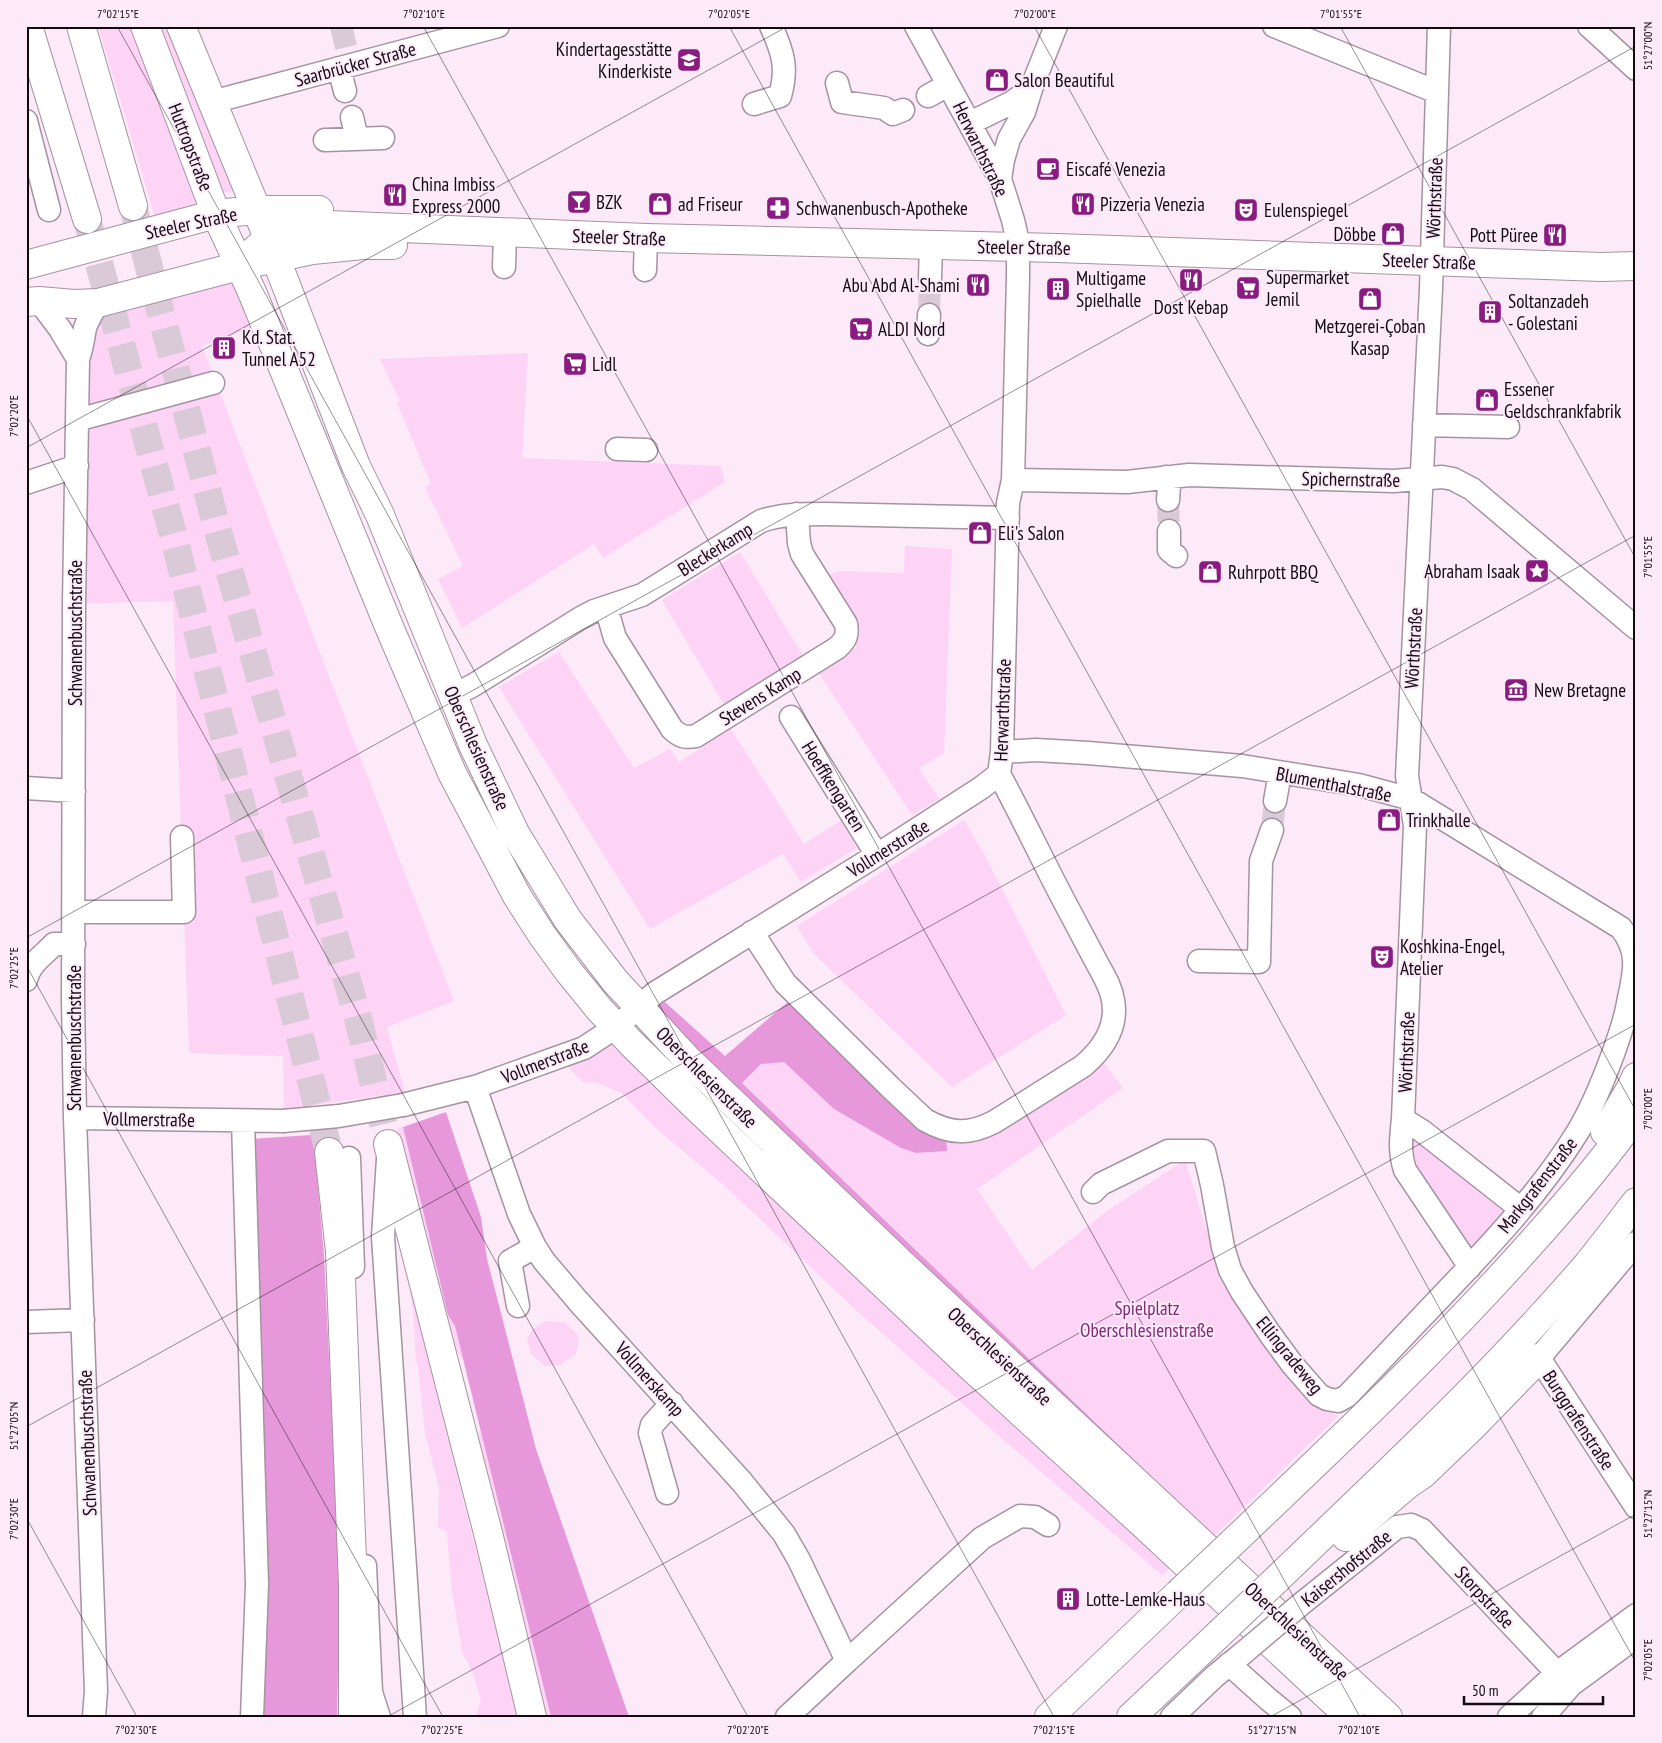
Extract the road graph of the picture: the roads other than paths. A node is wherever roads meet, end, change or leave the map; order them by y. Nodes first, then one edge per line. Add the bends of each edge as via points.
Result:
1 (28, 26) edge
2 (81, 26) edge
3 (181, 26) edge
4 (498, 26) edge
5 (916, 26) edge
6 (1056, 26) edge
7 (1274, 26) edge
8 (1439, 26) edge
9 (1589, 26) edge
10 (147, 27) edge
11 (764, 32) edge
12 (346, 62) junction
13 (1636, 69) edge
14 (837, 83) dead end
15 (948, 85) junction
16 (1031, 89) junction
17 (345, 91) dead end
18 (1437, 92) junction
19 (928, 96) dead end
20 (212, 102) junction
21 (754, 104) dead end
22 (903, 110) dead end
23 (352, 117) dead end
24 (26, 120) edge
25 (970, 123) junction
26 (383, 138) dead end
27 (357, 139) junction
28 (325, 140) dead end
29 (1000, 179) junction
30 (133, 206) tunnel mouth
31 (49, 210) dead end
32 (256, 210) junction
33 (216, 214) junction
34 (87, 219) tunnel mouth
35 (447, 231) junction
36 (505, 232) junction
37 (646, 238) junction
38 (931, 245) junction
39 (1018, 247) junction
40 (271, 248) junction
41 (1432, 260) junction
42 (26, 265) edge
43 (239, 266) junction
44 (1636, 266) edge
45 (504, 267) dead end
46 (1601, 267) junction
47 (646, 270) dead end
48 (1636, 275) edge
49 (930, 278) tunnel mouth
50 (33, 302) edge
51 (98, 303) junction
52 (78, 359) junction
53 (213, 383) dead end
54 (77, 420) junction
55 (1424, 424) junction
56 (1508, 426) dead end
57 (617, 449) dead end
58 (646, 450) dead end
59 (77, 466) junction
60 (1166, 477) junction
61 (1422, 479) junction
62 (1013, 480) junction
63 (26, 482) edge
64 (1168, 500) tunnel mouth
65 (797, 514) junction
66 (1008, 518) junction
67 (1169, 531) tunnel mouth
68 (1176, 556) dead end
69 (606, 607) junction
70 (1636, 628) edge
71 (453, 695) junction
72 (791, 716) dead end
73 (1002, 752) junction
74 (1280, 773) junction
75 (999, 774) junction
76 (26, 788) edge
77 (74, 791) junction
78 (1411, 799) junction
79 (1275, 801) tunnel mouth
80 (1272, 830) tunnel mouth
81 (182, 837) dead end
82 (877, 855) junction
83 (74, 912) junction
84 (752, 932) junction
85 (1631, 932) edge
86 (74, 944) junction
87 (1199, 961) dead end
88 (26, 980) edge
89 (639, 1009) junction
90 (616, 1027) junction
91 (1636, 1077) edge
92 (475, 1087) junction
93 (1636, 1115) edge
94 (75, 1118) junction
95 (1403, 1118) junction
96 (243, 1121) junction
97 (388, 1144) joint
98 (339, 1155) joint
99 (1093, 1192) dead end
100 (1636, 1202) edge
101 (1521, 1210) junction
102 (1555, 1216) junction
103 (1636, 1243) edge
104 (535, 1246) junction
105 (1470, 1267) junction
106 (518, 1306) dead end
107 (83, 1320) junction
108 (26, 1322) edge
109 (1538, 1358) junction
110 (672, 1403) junction
111 (667, 1493) dead end
112 (1636, 1507) edge
113 (1048, 1525) dead end
114 (1411, 1530) joint
115 (1275, 1581) junction
116 (1636, 1615) edge
117 (352, 1627) junction
118 (1636, 1637) edge
119 (1236, 1659) junction
120 (847, 1661) junction
121 (1556, 1678) junction
122 (371, 1692) junction
123 (94, 1717) edge
124 (252, 1717) edge
125 (353, 1717) edge
126 (379, 1717) edge
127 (415, 1717) edge
128 (532, 1717) edge
129 (787, 1717) edge
130 (1048, 1717) edge
131 (1131, 1717) edge
132 (1172, 1717) edge
133 (1290, 1717) edge
134 (1350, 1717) edge
135 (1388, 1717) edge
136 (1509, 1717) edge
137 (1543, 1717) edge

1 - 34 main road
2 - 30 main road
3 - 20 main road, Huttropstraße
4 - 12 street, Saarbrücker Straße
5 - 15 street, Herwarthstraße
6 - 16 street
7 - 18 street
8 - 18 street, Wörthstraße
9 - 13 street
10 - 33 main road, Huttropstraße
11 - 21 street via 780,45 785,65 784,81 780,96
12 - 17 street
12 - 20 street, Saarbrücker Straße
14 - 22 street via 842,102 884,108 893,114
15 - 19 street
15 - 25 street, Herwarthstraße
16 - 25 street
16 - 29 street via 1024,112 1009,139
18 - 41 street, Wörthstraße
20 - 32 main road, Huttropstraße
23 - 27 street
24 - 31 street
25 - 29 street, Herwarthstraße
26 - 27 street
27 - 28 street
29 - 39 street, Herwarthstraße
32 - 33 main road, Steeler Straße
32 - 35 main road, Steeler Straße via 397,214 437,224
32 - 40 main road, Huttropstraße
33 - 42 main road, Steeler Straße
33 - 43 main road, Huttropstraße
35 - 36 main road, Steeler Straße
35 - 40 main road, Steeler Straße via 396,245
36 - 37 main road, Steeler Straße
36 - 45 street
37 - 38 main road, Steeler Straße
37 - 47 street
38 - 39 main road, Steeler Straße
38 - 49 street
39 - 41 main road, Steeler Straße
39 - 62 street, Herwarthstraße
40 - 43 main road, Steeler Straße
40 - 71 main road, Oberschlesienstraße via 356,466 380,515
41 - 46 main road, Steeler Straße
41 - 55 street, Wörthstraße
43 - 51 main road, Steeler Straße
43 - 90 main road, Oberschlesienstraße via 452,774 517,896 542,935 590,999
44 - 46 main road, Steeler Straße
46 - 48 main road, Steeler Straße
50 - 51 main road, Steeler Straße
50 - 52 street via 60,329
51 - 52 street, Schwanenbuschstraße via 86,328
52 - 54 street, Schwanenbuschstraße
53 - 54 street
54 - 59 street, Schwanenbuschstraße
55 - 56 street
55 - 61 street, Wörthstraße
57 - 58 street
59 - 63 street
59 - 77 street, Schwanenbuschstraße
60 - 61 street, Spichernstraße
60 - 62 street, Spichernstraße via 1127,482
60 - 64 street
61 - 70 street, Spichernstraße via 1453,479 1472,489
61 - 78 street, Wörthstraße via 1407,776
62 - 66 street, Herwarthstraße
65 - 66 street, Bleckerkamp
65 - 69 street, Bleckerkamp via 761,521 642,595
65 - 69 street, Stevens Kamp via 802,554 846,624 845,641 696,736 687,738 672,730 615,638
66 - 73 street, Herwarthstraße
67 - 68 street via 1169,550
69 - 71 street, Bleckerkamp via 579,619
71 - 89 main road, Oberschlesienstraße via 515,833 538,872 568,920
72 - 82 street, Hoeffkengarten
73 - 74 street, Blumenthalstraße via 1088,753 1242,766
73 - 75 street, Herwarthstraße
74 - 78 street, Blumenthalstraße via 1359,785
74 - 79 street
75 - 82 street, Vollmerstraße
75 - 84 street, Herwarthstraße via 1108,983 1113,999 1114,1015 1106,1041 1096,1055 1075,1071 981,1129 952,1132 937,1127 925,1120 785,984
76 - 77 street
77 - 83 street, Schwanenbuschstraße
78 - 85 street, Blumenthalstraße
78 - 95 street, Wörthstraße via 1415,826
80 - 87 street via 1261,861 1259,962
81 - 83 street via 184,912
82 - 84 street, Vollmerstraße
83 - 86 street, Schwanenbuschstraße
84 - 89 street, Vollmerstraße via 655,993
85 - 101 street, Markgrafenstraße via 1634,972 1625,1020 1603,1083 1578,1132
86 - 88 street via 54,944 32,965
86 - 94 street, Schwanenbuschstraße
89 - 90 street, Vollmerstraße
89 - 135 main road, Oberschlesienstraße via 688,1060 903,1265
90 - 92 street, Vollmerstraße via 584,1048
90 - 134 main road, Oberschlesienstraße via 969,1365
91 - 102 main road
92 - 96 street, Vollmerstraße, bridge via 403,1105 339,1116
92 - 104 street, Vollmerskamp via 518,1214
93 - 102 main road
94 - 96 street, Vollmerstraße
94 - 107 street, Schwanenbuschstraße
95 - 101 street, Wörthstraße
95 - 105 street, Wörthstraße via 1400,1151 1405,1170
96 - 124 street via 257,1584
97 - 127 street via 383,1238
97 - 128 main road
98 - 117 main road
98 - 122 street
99 - 105 street, Ellingradeweg via 1101,1184 1168,1151 1204,1151 1222,1247 1230,1270 1281,1349 1327,1400 1338,1401 1347,1396
100 - 115 main road via 1588,1264 1511,1349 1446,1417
101 - 105 street, Markgrafenstraße
102 - 130 main road, bridge via 1443,1338 1347,1433
103 - 109 street
104 - 106 street via 510,1261
104 - 110 street, Vollmerskamp via 578,1301
107 - 108 street
107 - 123 street, Schwanenbuschstraße via 96,1691
109 - 112 street, Burggrafenstraße
109 - 115 main road via 1423,1474 1326,1554 1300,1572
110 - 111 street via 652,1425 650,1433
110 - 120 street, Vollmerskamp via 784,1534
113 - 120 street via 1035,1517 1020,1516 982,1538
114 - 119 street, Kaisershofstraße, bridge via 1397,1527
114 - 121 street, Storpstraße via 1422,1530
115 - 131 main road, bridge
116 - 121 street
117 - 122 street
117 - 125 main road
118 - 121 street
119 - 132 street, Kaisershofstraße
119 - 133 street via 1268,1699
120 - 129 street
121 - 136 street
121 - 137 street
122 - 126 street

